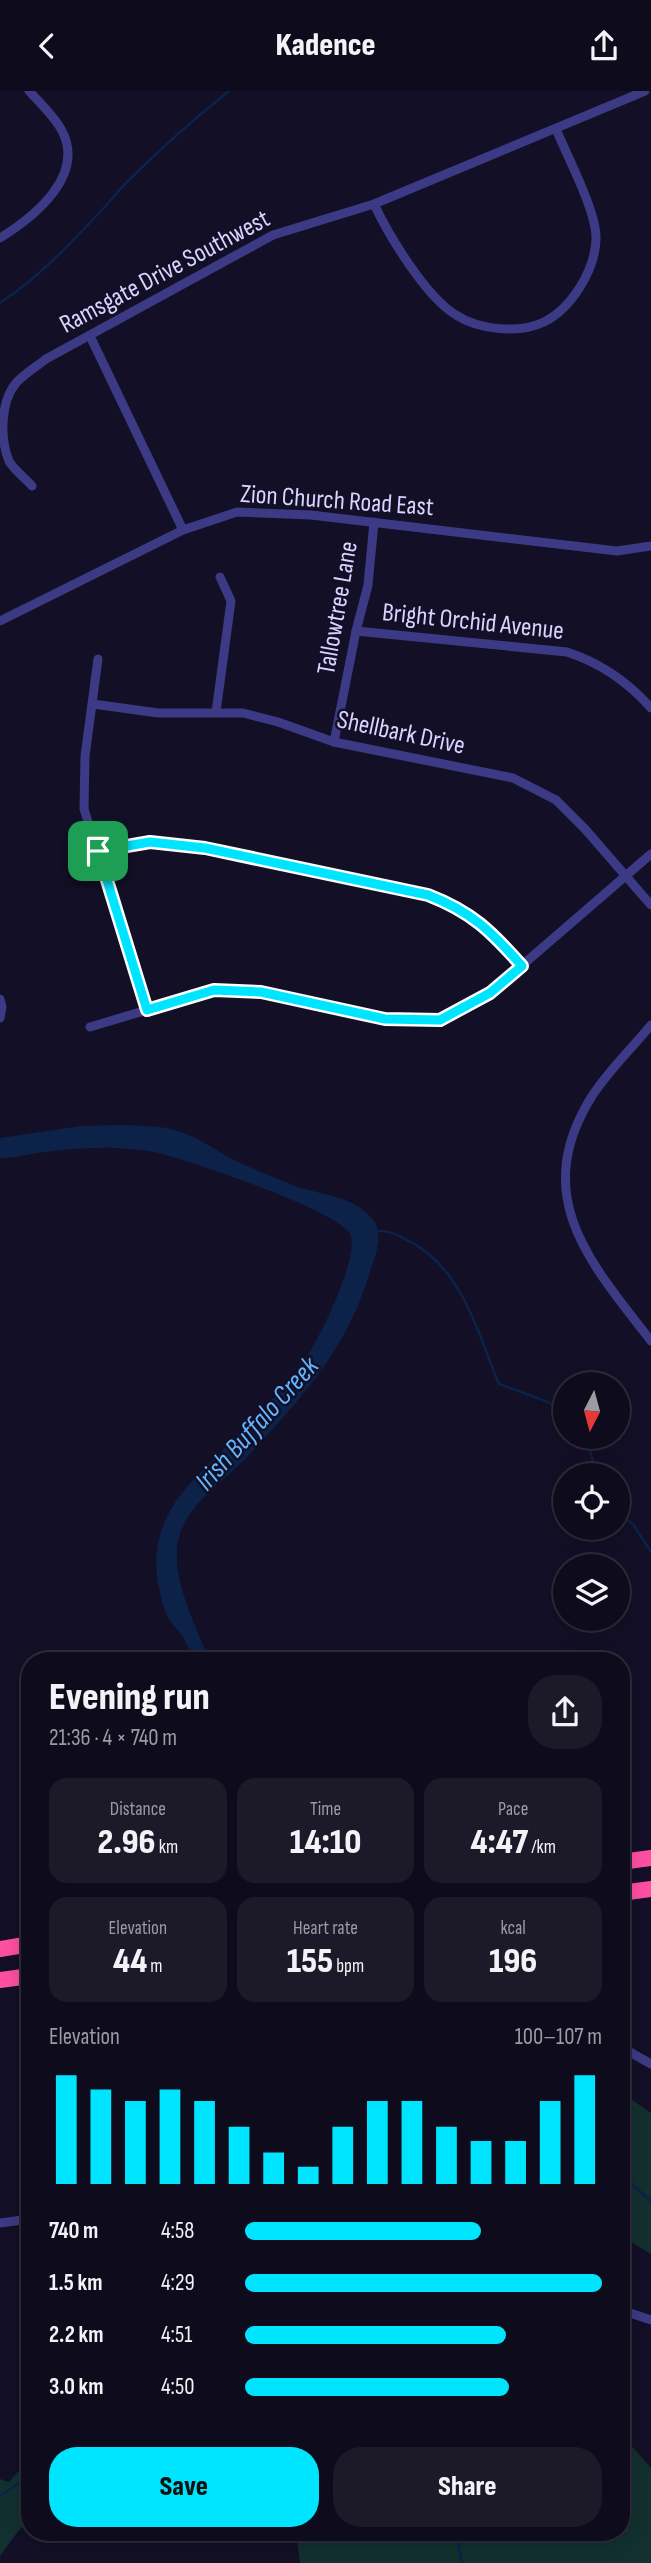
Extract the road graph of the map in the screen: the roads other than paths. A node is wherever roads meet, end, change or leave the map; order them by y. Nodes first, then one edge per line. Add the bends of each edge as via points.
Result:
1 (29, 91) edge
2 (645, 91) edge
3 (555, 129) junction
4 (374, 204) junction
5 (0, 238) edge
6 (90, 336) junction
7 (32, 486) dead end
8 (374, 522) junction
9 (183, 530) junction
10 (651, 546) edge
11 (220, 577) dead end
12 (0, 621) edge
13 (356, 631) junction
14 (98, 659) dead end
15 (93, 703) junction
16 (651, 708) edge
17 (216, 712) junction
18 (334, 742) junction
19 (98, 851) junction
20 (651, 854) edge
21 (626, 876) junction
22 (651, 905) edge
23 (522, 966) junction
24 (0, 999) edge
25 (147, 1010) junction
26 (1, 1018) edge
27 (651, 1025) edge
28 (90, 1027) dead end
29 (651, 1341) edge
30 (651, 1858) edge
31 (630, 1861) edge
32 (651, 1889) edge
33 (630, 1892) edge
34 (21, 1946) edge
35 (0, 1949) edge
36 (21, 1977) edge
37 (0, 1980) edge
38 (630, 2052) edge
39 (651, 2064) edge
40 (21, 2220) edge
41 (0, 2223) edge
42 (630, 2312) edge
43 (651, 2320) edge

1 - 5 street via 64,137 64,175 44,204
2 - 3 street, Ramsgate Drive Southwest
3 - 4 street, Ramsgate Drive Southwest
3 - 4 street via 591,213 596,238 592,262 577,294 544,322 519,329 485,327 456,316 434,296 386,229
4 - 6 street, Ramsgate Drive Southwest via 273,236
6 - 7 street, Ramsgate Drive Southwest via 46,359 15,383 6,397 1,433 9,462
6 - 9 street
8 - 9 street, Zion Church Road East via 248,511 224,514
8 - 10 street, Zion Church Road East via 617,551
8 - 13 street, Tallowtree Lane via 368,585
9 - 12 street, Zion Church Road East
11 - 17 street via 231,601
13 - 16 street, Bright Orchid Avenue via 567,652 615,674
13 - 18 street, Tallowtree Lane
14 - 15 street
15 - 17 street, Shellbark Drive via 158,713
15 - 19 street via 84,809
17 - 18 street, Shellbark Drive via 243,713
18 - 21 street, Shellbark Drive via 513,778 556,800
19 - 23 street via 150,842 205,848 428,895 457,906 492,932
19 - 25 street
20 - 21 street
21 - 22 street, Shellbark Drive
21 - 23 street
23 - 25 street via 490,993 440,1020 385,1019 261,992 214,990
24 - 26 street
25 - 28 street
27 - 29 street via 593,1094 571,1142 566,1180 569,1212 579,1239
30 - 31 highway
32 - 33 highway
34 - 35 highway
36 - 37 highway
38 - 39 street
40 - 41 street
42 - 43 street

